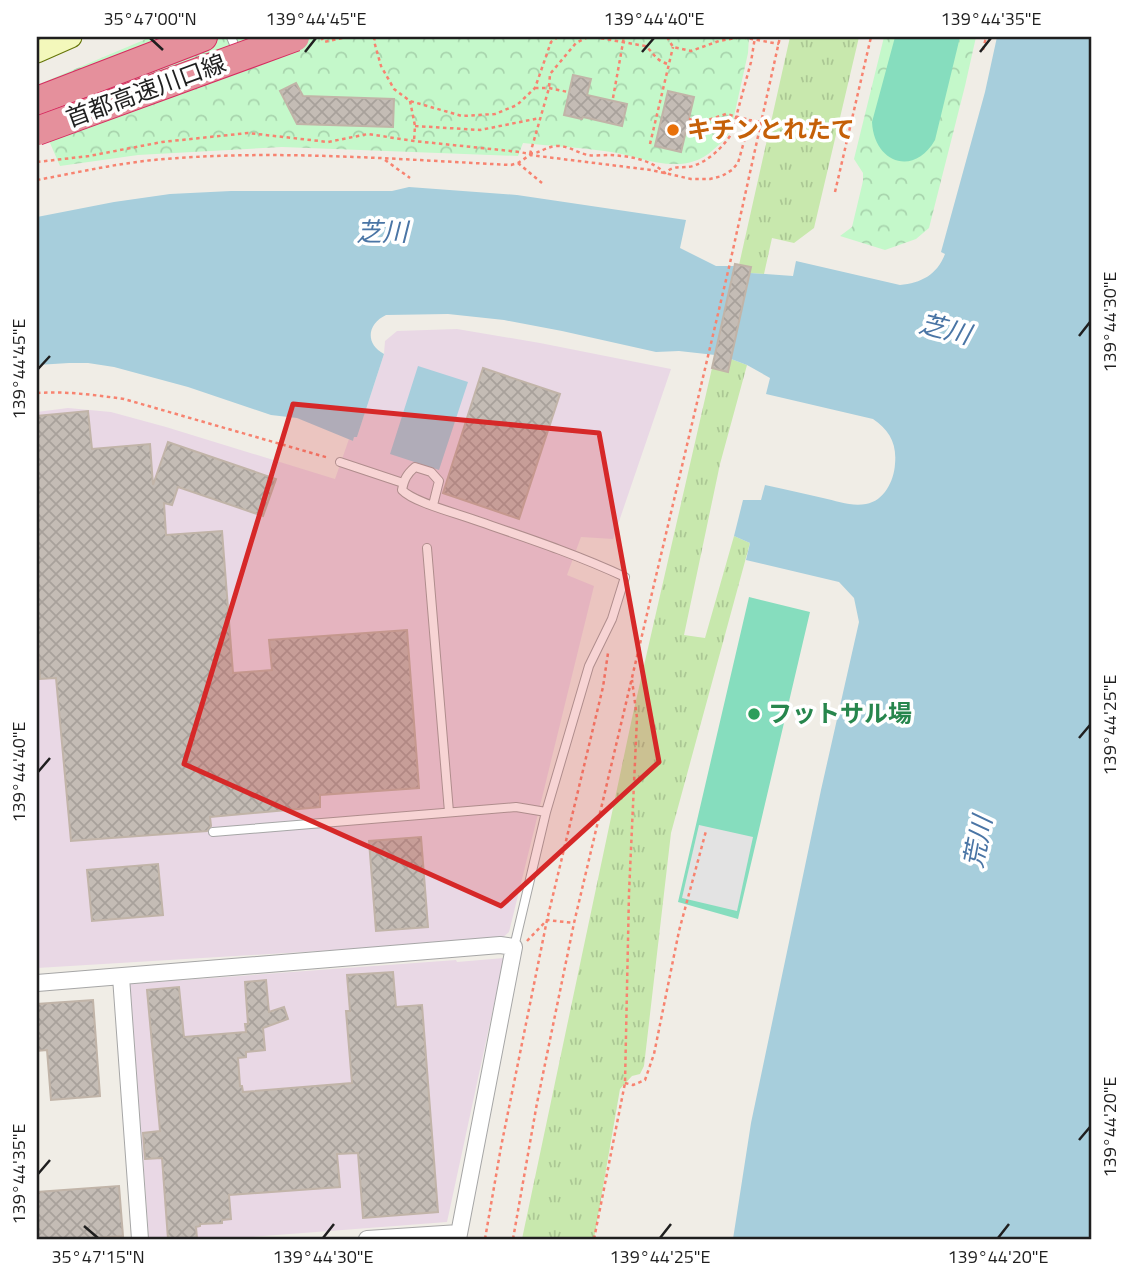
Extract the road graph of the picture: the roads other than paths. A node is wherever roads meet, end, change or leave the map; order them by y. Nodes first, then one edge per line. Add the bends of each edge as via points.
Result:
1 (71, 37) edge
2 (203, 37) edge
3 (231, 37) edge
4 (260, 37) edge
5 (295, 37) edge
6 (37, 52) edge
7 (245, 70) dead end
8 (37, 101) edge
9 (37, 120) edge
10 (37, 131) edge
11 (340, 462) road end
12 (403, 482) junction
13 (433, 505) junction
14 (427, 548) dead end
15 (449, 812) junction
16 (546, 812) junction
17 (213, 832) dead end
18 (519, 946) junction
19 (121, 977) junction
20 (37, 982) edge
21 (459, 1236) edge
22 (140, 1239) edge
23 (368, 1239) edge

1 - 6 street
2 - 8 highway, 首都高速川口線
3 - 7 lane
4 - 9 highway
5 - 10 highway, 首都高速川口線, bridge
11 - 12 lane
12 - 13 lane via 407,495
12 - 13 lane via 415,467 431,472 439,481
13 - 16 lane via 625,576 612,619 589,666
14 - 15 lane
15 - 16 lane via 516,807
15 - 17 lane
16 - 18 lane
18 - 19 street
18 - 21 street
19 - 20 street
19 - 22 street
21 - 23 street

